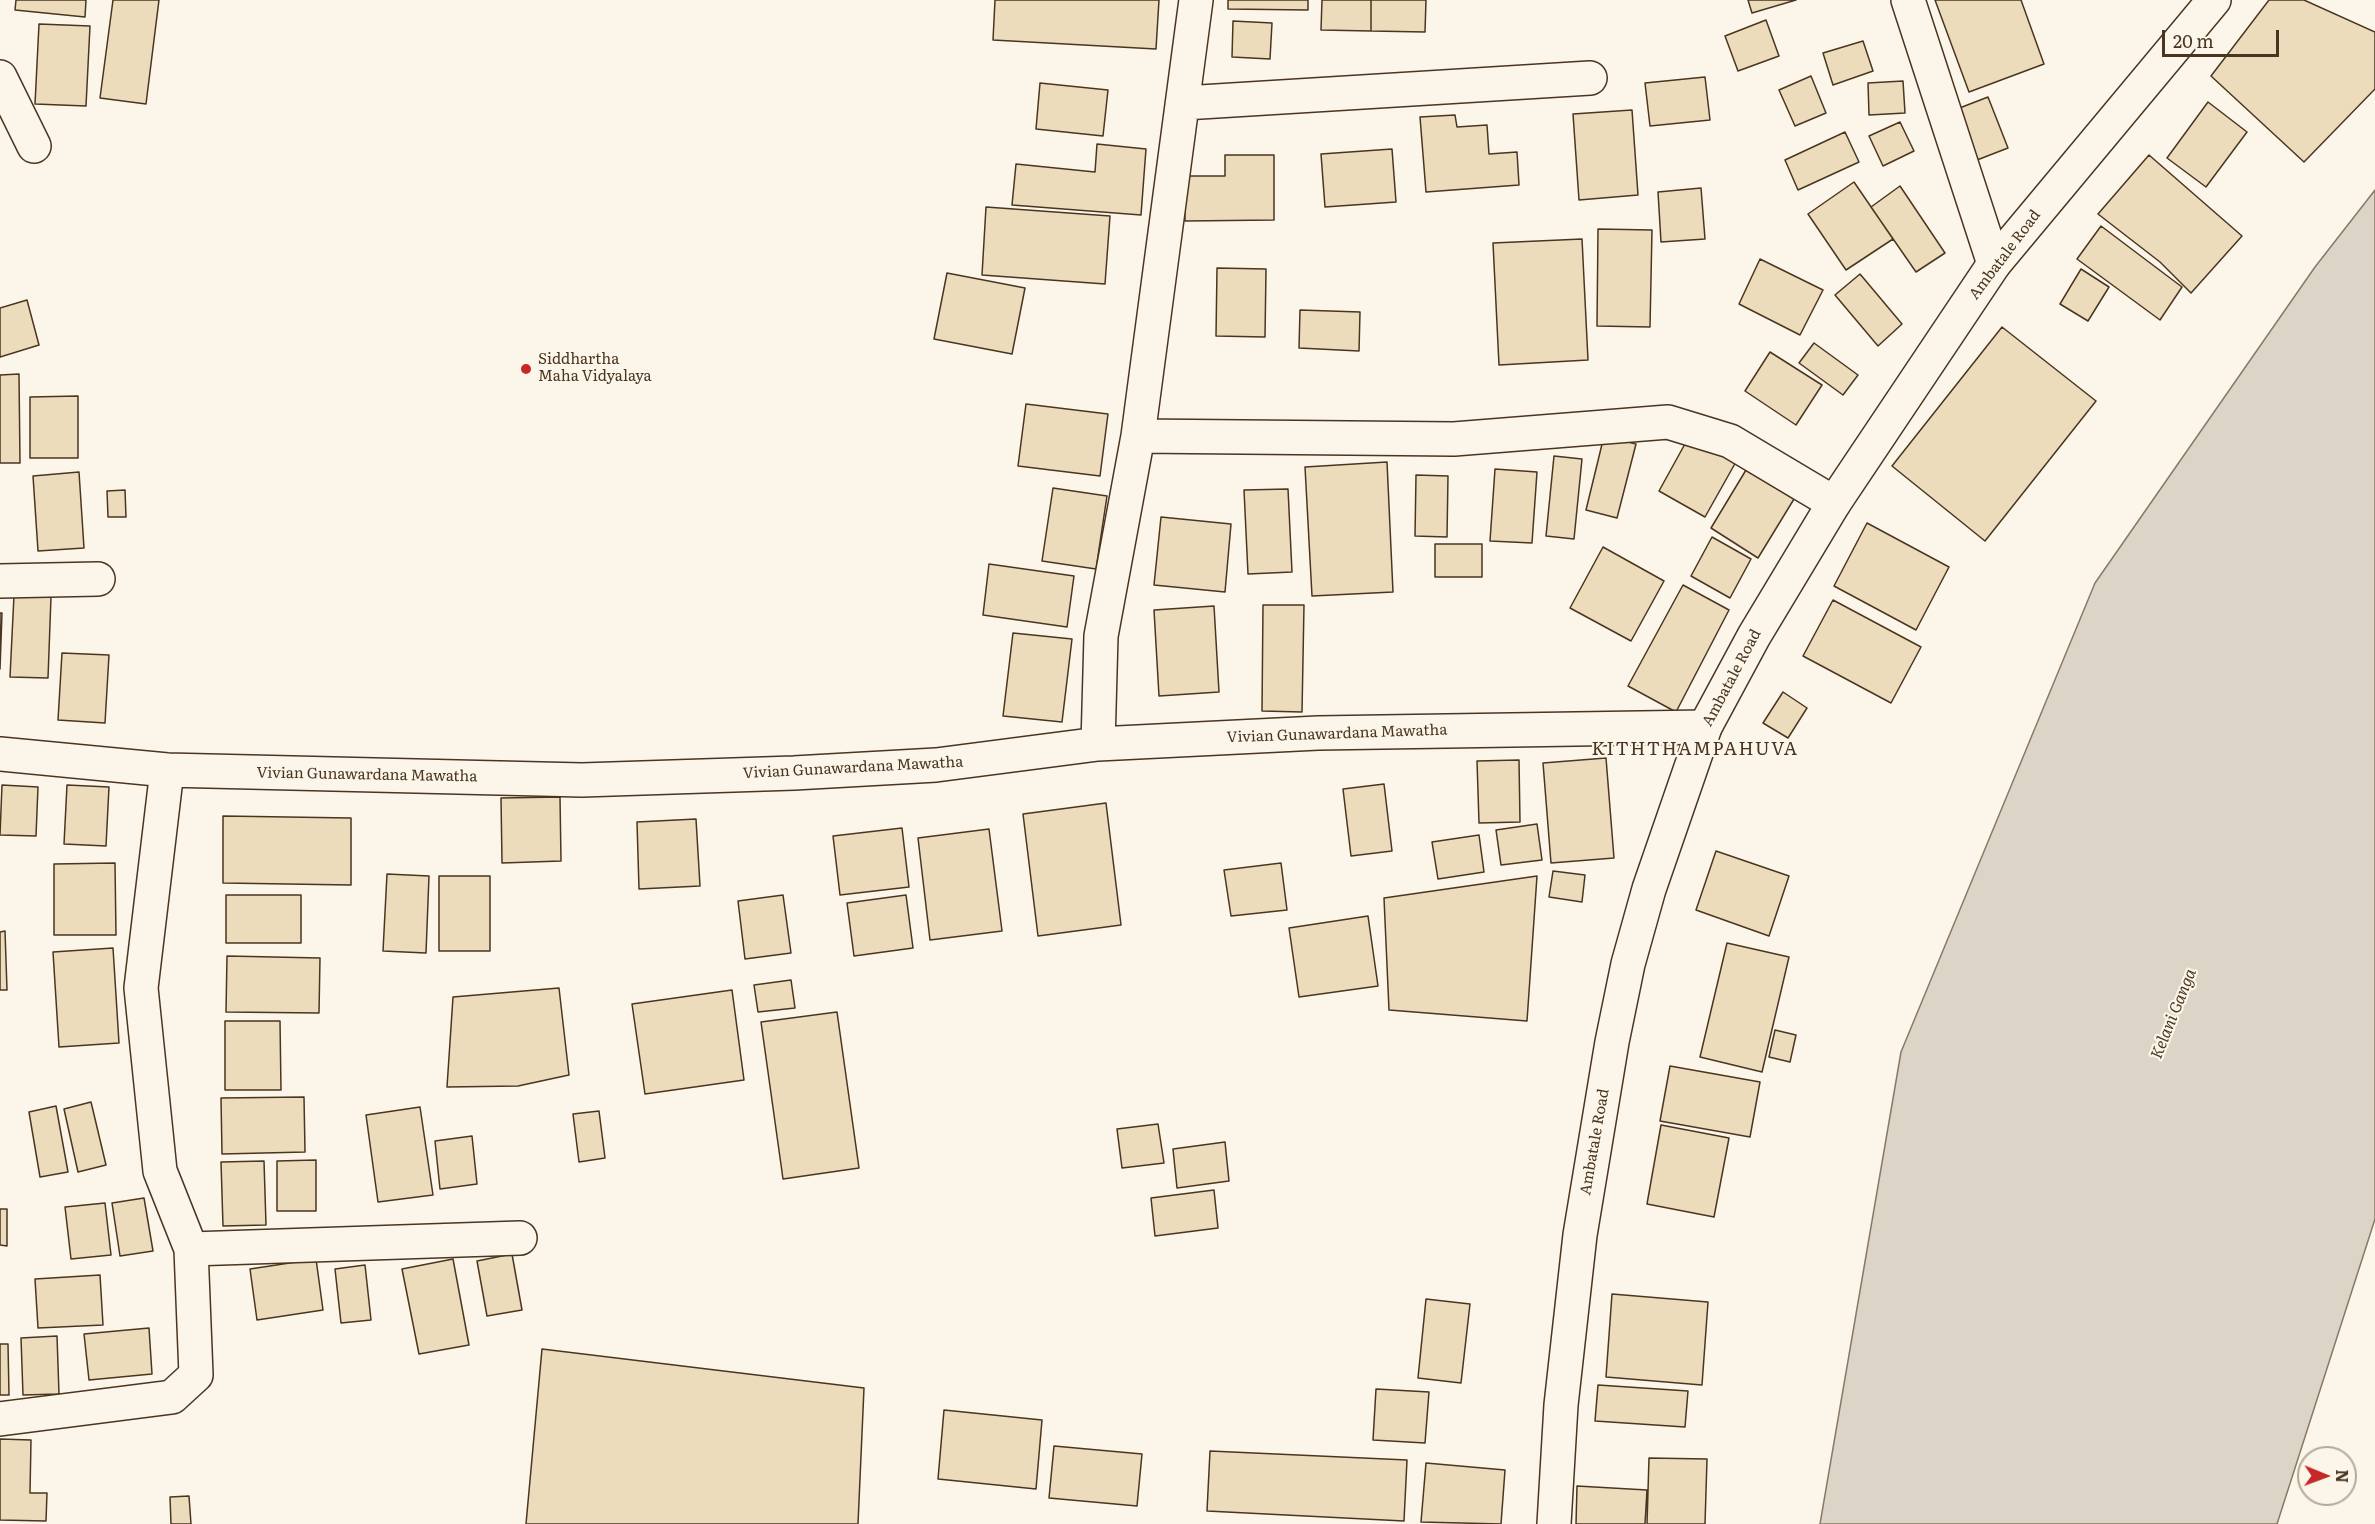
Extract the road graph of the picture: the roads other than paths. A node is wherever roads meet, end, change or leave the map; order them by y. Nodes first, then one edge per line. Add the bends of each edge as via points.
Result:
1 (1196, 0) edge
2 (1908, 0) edge
3 (2214, 0) edge
4 (0, 77) edge
5 (1590, 78) dead end
6 (1184, 103) junction
7 (34, 146) dead end
8 (1994, 264) junction
9 (1138, 436) junction
10 (1834, 503) junction
11 (98, 579) dead end
12 (0, 581) edge
13 (1705, 727) junction
14 (1098, 744) junction
15 (0, 753) edge
16 (168, 770) junction
17 (520, 1238) dead end
18 (191, 1250) junction
19 (0, 1419) edge
20 (1554, 1524) edge

1 - 6 street
2 - 8 street
3 - 8 street, Ambatale Road
4 - 7 street
5 - 6 street
6 - 9 street
8 - 10 street, Ambatale Road
9 - 10 street via 1454,439 1668,422 1730,441
9 - 14 street via 1101,636
10 - 13 street, Ambatale Road
11 - 12 street
13 - 14 street, Vivian Gunawardana Mawatha via 1318,733
13 - 20 street, Ambatale Road via 1649,889 1612,1042 1580,1235 1561,1405
14 - 16 street, Vivian Gunawardana Mawatha via 936,765 582,780
15 - 16 street, Vivian Gunawardana Mawatha
16 - 18 street via 141,988 160,1170
17 - 18 street
18 - 19 street via 196,1375 172,1397

